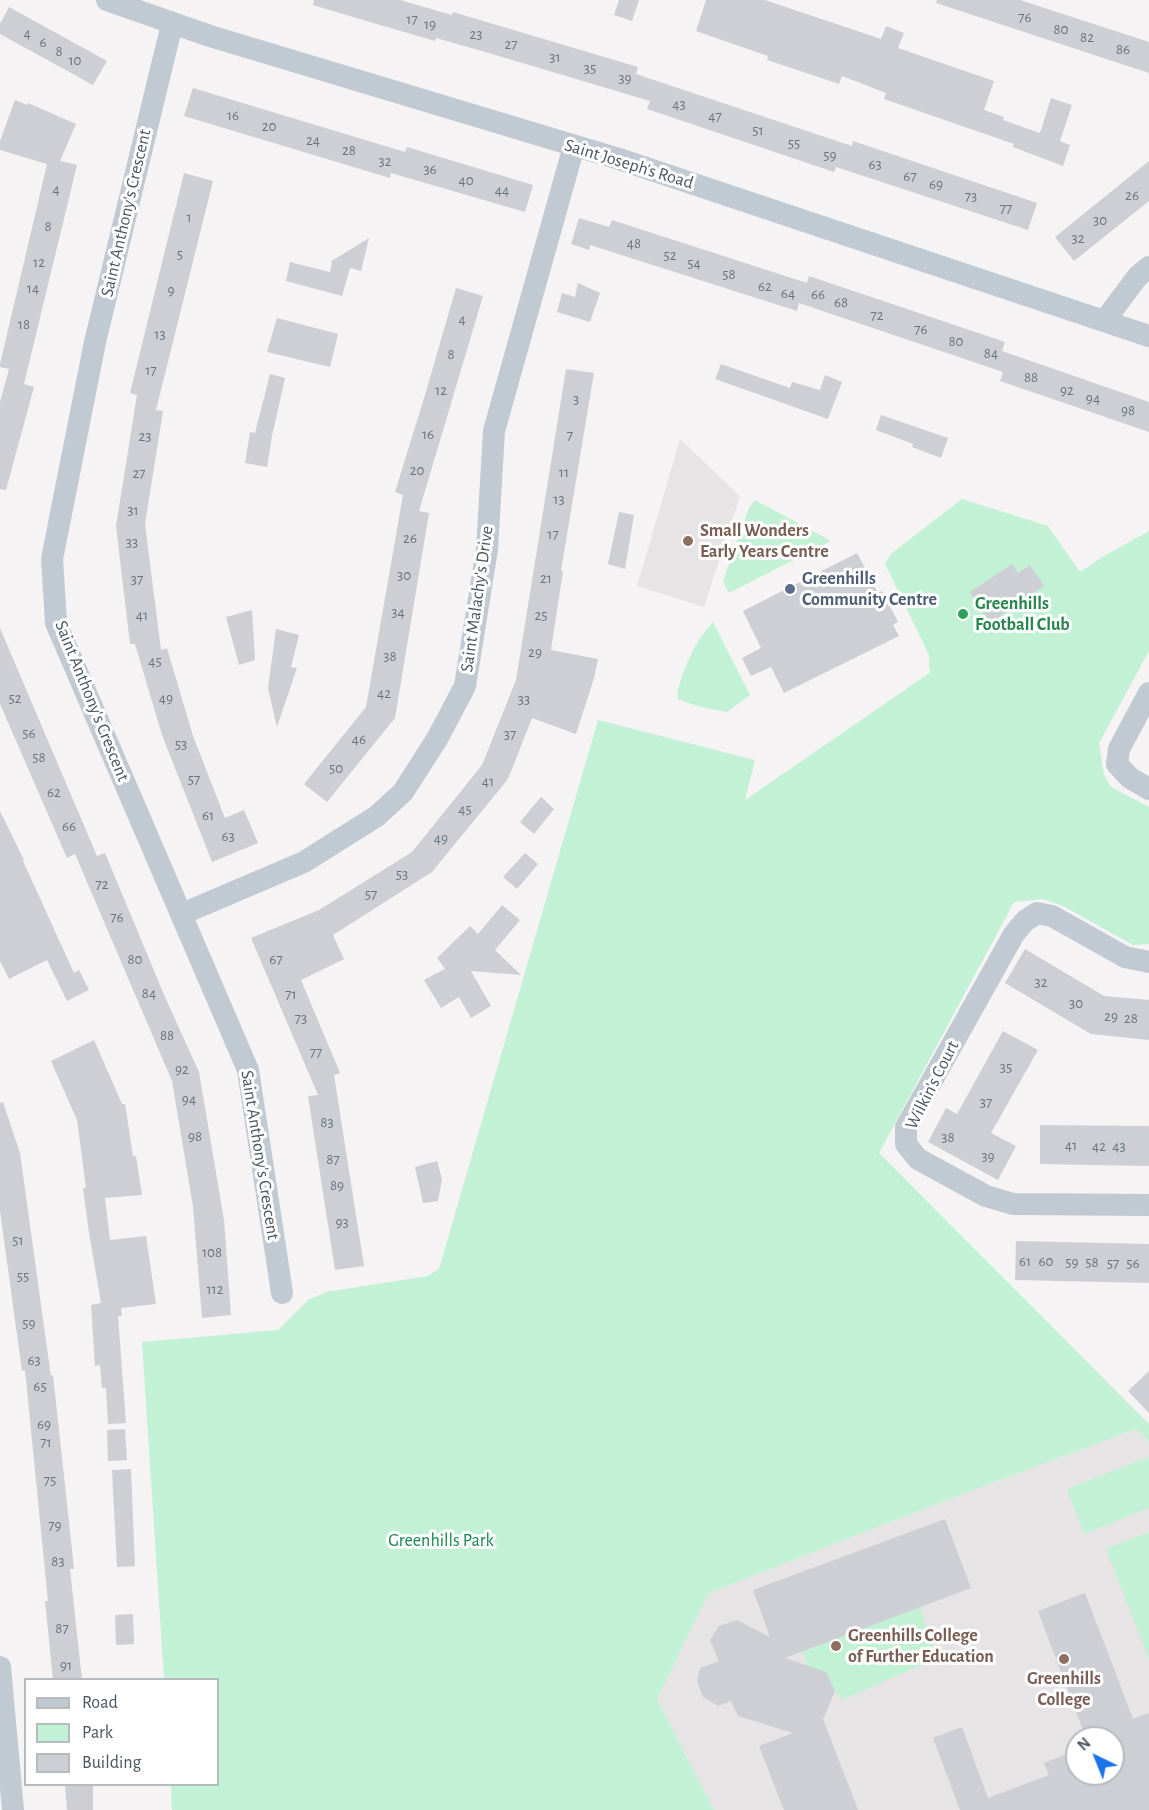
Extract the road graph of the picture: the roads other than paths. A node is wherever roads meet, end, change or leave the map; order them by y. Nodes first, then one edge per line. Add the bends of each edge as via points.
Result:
1 (107, 0) edge
2 (172, 24) junction
3 (574, 146) junction
4 (1149, 267) edge
5 (1106, 320) junction
6 (1149, 336) edge
7 (1149, 693) edge
8 (1149, 789) edge
9 (182, 914) junction
10 (1149, 962) edge
11 (1149, 1205) edge
12 (282, 1293) dead end
13 (0, 1667) edge
14 (13, 1810) edge

1 - 2 street, Saint Joseph's Road
2 - 3 street, Saint Joseph's Road
2 - 9 street, Saint Anthony's Crescent via 95,342 52,559 57,623
3 - 5 street, Saint Joseph's Road
3 - 9 street, Saint Malachy's Drive via 494,431 487,549 465,686 403,792 377,816 304,862
4 - 5 street
5 - 6 street, Saint Joseph's Road
7 - 8 street via 1119,749 1117,764
9 - 12 street, Saint Anthony's Crescent via 248,1070
10 - 11 street, Wilkin's Court via 1125,957 1052,916 1037,913 1025,921 1014,934 906,1127 906,1144 918,1159 986,1196 1013,1204
13 - 14 street

